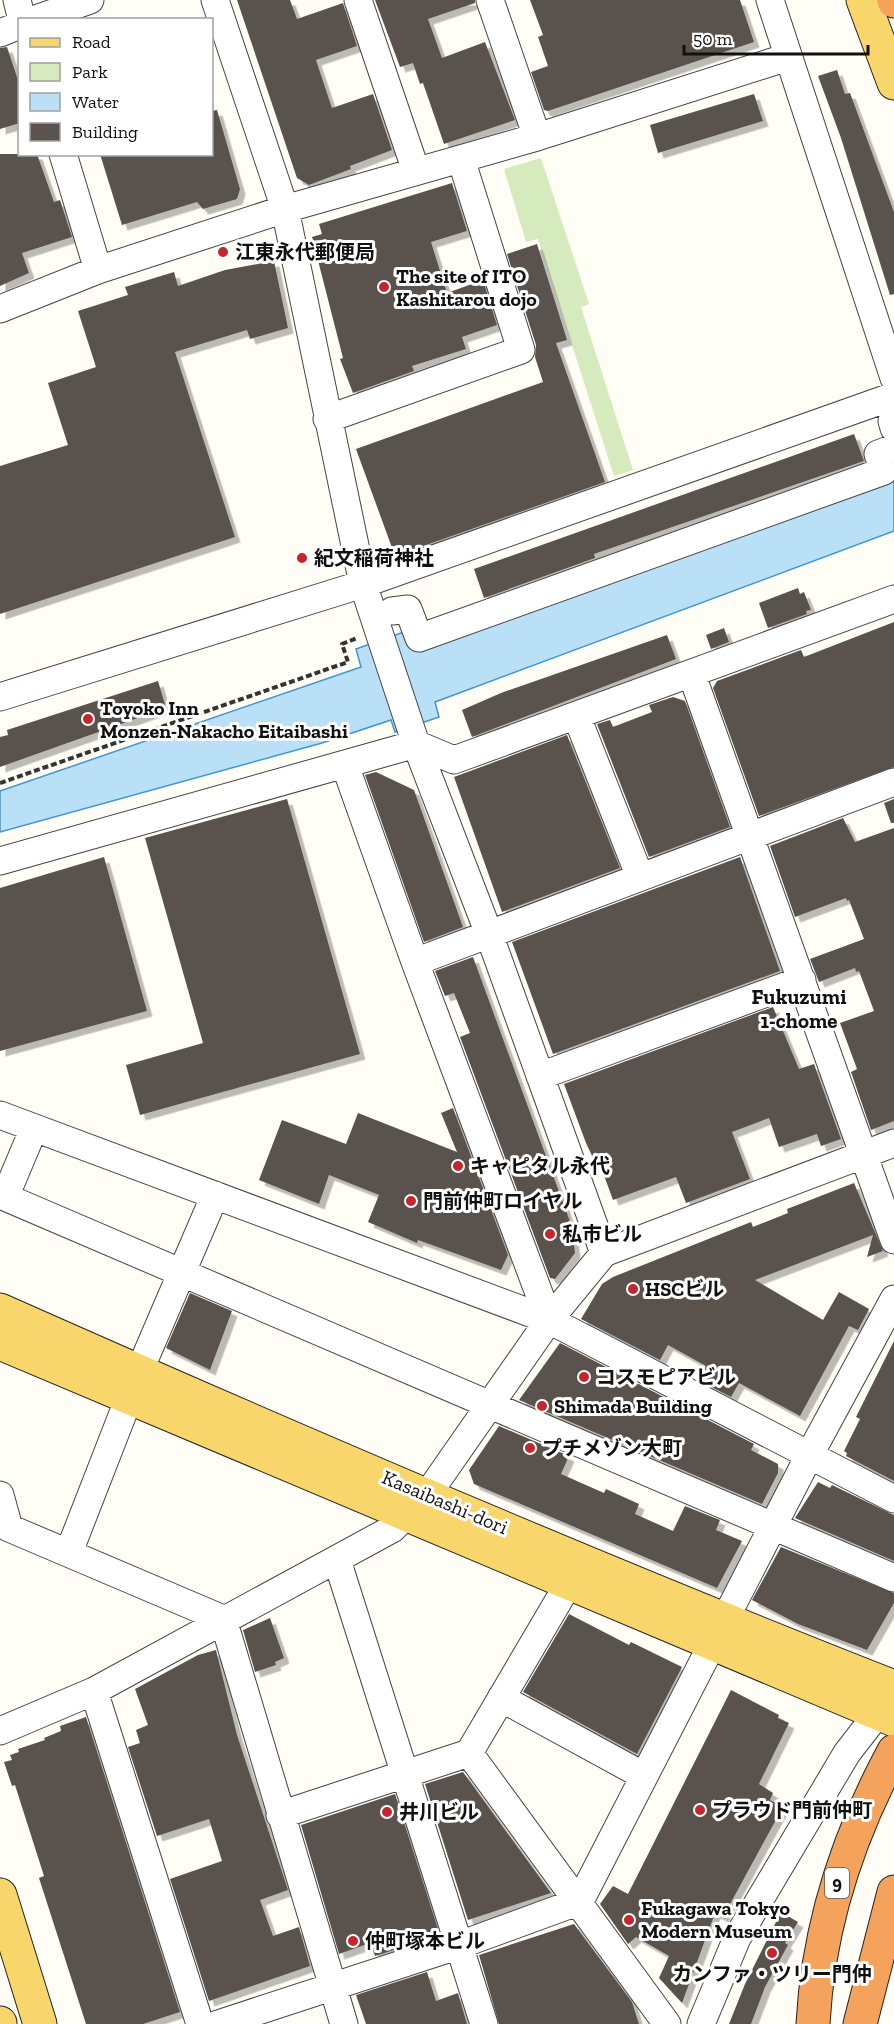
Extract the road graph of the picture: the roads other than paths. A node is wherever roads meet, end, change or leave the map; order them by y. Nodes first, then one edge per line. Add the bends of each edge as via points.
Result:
1 (16, 0) edge
2 (90, 0) edge
3 (215, 0) edge
4 (358, 0) edge
5 (490, 0) edge
6 (770, 0) edge
7 (863, 0) edge
8 (887, 0) edge
9 (21, 18) edge
10 (39, 18) edge
11 (894, 20) edge
12 (18, 25) edge
13 (0, 33) edge
14 (788, 57) junction
15 (894, 83) edge
16 (537, 137) junction
17 (64, 156) edge
18 (461, 159) junction
19 (416, 171) junction
20 (285, 209) junction
21 (98, 270) junction
22 (0, 309) edge
23 (894, 378) edge
24 (893, 415) edge
25 (327, 419) junction
26 (894, 448) edge
27 (363, 584) junction
28 (894, 599) edge
29 (392, 611) dead end
30 (692, 675) junction
31 (0, 697) edge
32 (578, 717) junction
33 (414, 735) junction
34 (345, 765) junction
35 (894, 782) edge
36 (751, 836) junction
37 (0, 861) edge
38 (640, 877) junction
39 (489, 934) junction
40 (415, 962) junction
41 (802, 980) junction
42 (540, 1076) junction
43 (0, 1115) edge
44 (34, 1128) junction
45 (894, 1143) edge
46 (862, 1155) junction
47 (215, 1195) junction
48 (894, 1240) edge
49 (604, 1253) junction
50 (181, 1272) junction
51 (894, 1299) edge
52 (0, 1310) edge
53 (549, 1320) junction
54 (0, 1343) edge
55 (134, 1385) junction
56 (491, 1404) junction
57 (810, 1454) junction
58 (0, 1495) edge
59 (894, 1499) edge
60 (417, 1505) junction
61 (773, 1526) junction
62 (69, 1552) junction
63 (337, 1560) junction
64 (576, 1572) junction
65 (894, 1578) edge
66 (223, 1619) junction
67 (718, 1633) junction
68 (94, 1691) junction
69 (501, 1698) junction
70 (891, 1703) edge
71 (0, 1731) edge
72 (894, 1751) edge
73 (469, 1753) junction
74 (407, 1775) junction
75 (644, 1776) junction
76 (894, 1795) edge
77 (280, 1815) junction
78 (834, 1892) junction
79 (894, 1892) edge
80 (0, 1895) edge
81 (580, 1901) junction
82 (457, 1946) junction
83 (332, 1986) junction
84 (40, 2024) edge
85 (200, 2024) edge
86 (218, 2024) edge
87 (344, 2024) edge
88 (484, 2024) edge
89 (667, 2024) edge
90 (701, 2024) edge
91 (813, 2024) edge
92 (860, 2024) edge

1 - 9 street
2 - 10 street
3 - 20 street
4 - 19 street
5 - 16 street
6 - 14 street
7 - 15 main road
8 - 11 main road
12 - 13 street
14 - 16 street
14 - 23 street
16 - 18 street
17 - 21 street
18 - 19 street
18 - 25 street via 521,350
19 - 20 street
20 - 21 street
20 - 25 street
21 - 22 street
24 - 27 street
25 - 27 street
26 - 29 street via 878,454 884,471 419,638 408,609
27 - 31 street
27 - 33 street via 373,636
28 - 30 street
30 - 32 street
30 - 36 street
32 - 33 street via 454,760
32 - 38 street
33 - 34 street
33 - 39 street
34 - 37 street
34 - 40 street
35 - 36 street
36 - 38 street
36 - 41 street
38 - 39 street
39 - 40 street
39 - 42 street
40 - 53 street
41 - 42 street
41 - 46 street
42 - 49 street
43 - 44 street
44 - 47 street
44 - 50 street via 5,1197
45 - 46 street
46 - 48 street
46 - 49 street
47 - 50 street
47 - 53 street
49 - 53 street
50 - 55 street
50 - 56 street
51 - 57 street
52 - 55 main road, Kasaibashi-dori
53 - 56 street
53 - 57 street
54 - 55 main road, Kasaibashi-dori
55 - 60 main road, Kasaibashi-dori
55 - 62 street
56 - 60 street
56 - 61 street
57 - 59 street
57 - 61 street
58 - 62 street via 9,1528
60 - 63 street via 379,1538
60 - 64 main road, Kasaibashi-dori
61 - 65 street
61 - 67 street
62 - 66 street
63 - 66 street
63 - 74 street
64 - 67 main road, Kasaibashi-dori
64 - 69 street
66 - 68 street
66 - 77 street
67 - 70 main road, Kasaibashi-dori
67 - 75 street
68 - 71 street
68 - 85 street
69 - 73 street
69 - 75 street
70 - 90 street via 847,1753 737,1938
72 - 78 highway, 9 via 861,1818
73 - 74 street
73 - 81 street
74 - 77 street
74 - 82 street
75 - 81 street
76 - 78 highway
77 - 83 street
78 - 91 highway, 9 via 819,1961
79 - 92 highway
80 - 84 main road
81 - 82 street
81 - 89 street
82 - 83 street
82 - 88 street
83 - 86 street
83 - 87 street

